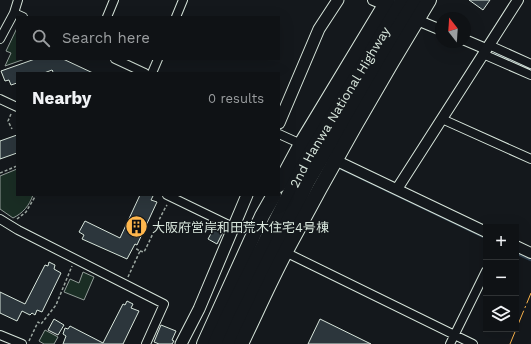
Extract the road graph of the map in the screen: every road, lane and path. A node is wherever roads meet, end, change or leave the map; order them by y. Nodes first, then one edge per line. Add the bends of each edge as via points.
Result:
1 (18, 0) edge
2 (114, 0) edge
3 (183, 0) edge
4 (338, 0) edge
5 (403, 0) edge
6 (416, 0) edge
7 (430, 0) edge
8 (518, 0) edge
9 (382, 2) edge
10 (14, 13) junction
11 (21, 16) edge
12 (107, 16) edge
13 (176, 16) edge
14 (417, 20) junction
15 (435, 28) edge
16 (0, 39) edge
17 (471, 43) edge
18 (486, 49) junction
19 (117, 60) edge
20 (158, 60) edge
21 (531, 64) edge
22 (143, 72) edge
23 (152, 72) edge
24 (531, 75) edge
25 (0, 99) edge
26 (16, 106) edge
27 (442, 119) junction
28 (280, 121) edge
29 (12, 129) dead end
30 (280, 134) edge
31 (301, 144) junction
32 (531, 159) edge
33 (335, 160) junction
34 (16, 166) edge
35 (0, 173) edge
36 (280, 183) edge
37 (397, 189) junction
38 (35, 196) edge
39 (169, 196) edge
40 (247, 196) edge
41 (273, 196) edge
42 (0, 219) edge
43 (9, 224) junction
44 (233, 227) junction
45 (483, 231) edge
46 (135, 248) dead end
47 (519, 248) edge
48 (140, 251) junction
49 (285, 252) junction
50 (531, 254) edge
51 (75, 259) junction
52 (483, 277) edge
53 (125, 284) junction
54 (235, 314) junction
55 (0, 335) edge
56 (454, 335) junction
57 (22, 344) edge
58 (28, 344) edge
59 (146, 344) edge
60 (181, 344) edge
61 (204, 344) edge
62 (215, 344) edge
63 (229, 344) edge
64 (241, 344) edge
65 (450, 344) edge
66 (473, 344) edge

1 - 10 street
2 - 12 street
3 - 13 street
4 - 28 main road via 319,29
5 - 54 highway, 2nd Hanwa National Highway via 308,157
6 - 54 highway, 2nd Hanwa National Highway via 308,181
7 - 14 highway
8 - 18 street
9 - 31 highway
10 - 11 street
10 - 16 street
14 - 15 street
14 - 33 highway
17 - 18 street
18 - 21 street
18 - 24 street
18 - 27 street
19 - 22 street
20 - 23 street
25 - 26 street
26 - 29 path via 8,121
27 - 32 street
27 - 37 street
30 - 31 street
31 - 36 highway
33 - 37 street
33 - 49 highway
34 - 35 path
37 - 45 street
38 - 43 path via 26,212
39 - 44 street
39 - 48 path via 147,247 144,252
40 - 44 main road
41 - 61 highway
42 - 43 street
43 - 51 street
44 - 60 main road via 199,309
46 - 48 path
47 - 50 street
48 - 53 path
49 - 56 street
49 - 64 highway
51 - 53 street
51 - 58 path via 56,305 41,324 38,322
52 - 56 street
53 - 59 street via 164,304
54 - 62 highway, 2nd Hanwa National Highway
54 - 63 highway, 2nd Hanwa National Highway
55 - 57 street
56 - 65 street
56 - 66 street

